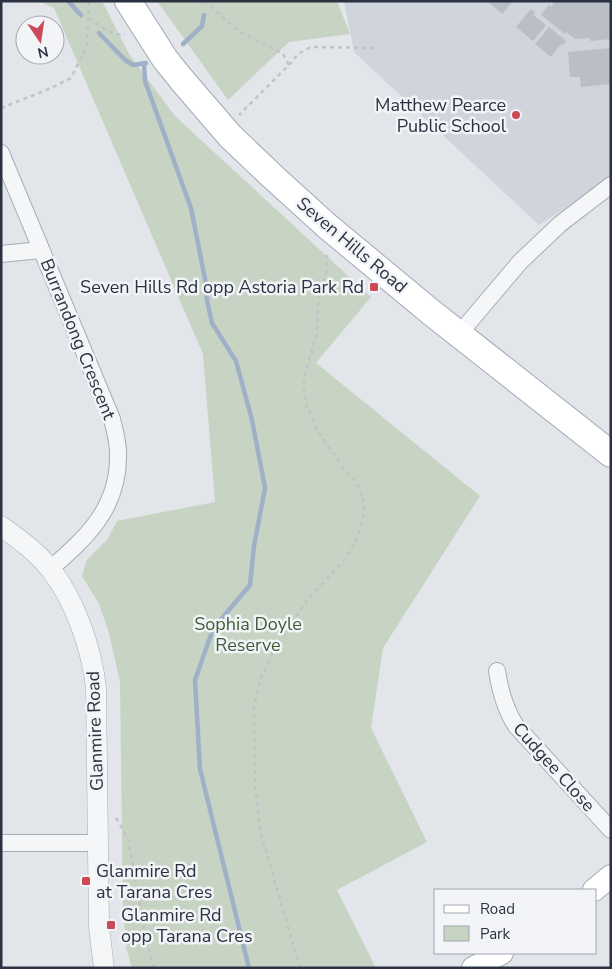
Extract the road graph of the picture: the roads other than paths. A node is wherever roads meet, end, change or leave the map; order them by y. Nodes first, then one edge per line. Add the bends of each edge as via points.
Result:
1 (128, 1) edge
2 (1, 153) edge
3 (611, 185) edge
4 (41, 250) junction
5 (1, 254) edge
6 (458, 334) junction
7 (611, 454) edge
8 (1, 526) edge
9 (50, 569) junction
10 (497, 671) dead end
11 (611, 830) edge
12 (1, 843) edge
13 (98, 843) junction
14 (611, 876) edge
15 (595, 889) edge
16 (500, 954) edge
17 (104, 968) edge
18 (473, 968) edge

1 - 6 main road, Seven Hills Road via 165,59 230,136 327,226
2 - 4 street, Burrandong Crescent
3 - 6 street via 560,224 520,262
4 - 5 street
4 - 9 street, Burrandong Crescent via 112,419 119,456 112,494 96,524
6 - 7 main road, Seven Hills Road
8 - 9 street, Glanmire Road via 29,547
9 - 13 street, Glanmire Road via 77,618 94,672
10 - 11 street, Cudgee Close via 503,700 516,726
12 - 13 street
13 - 17 street, Glanmire Road via 100,949
14 - 15 main road
16 - 18 main road

